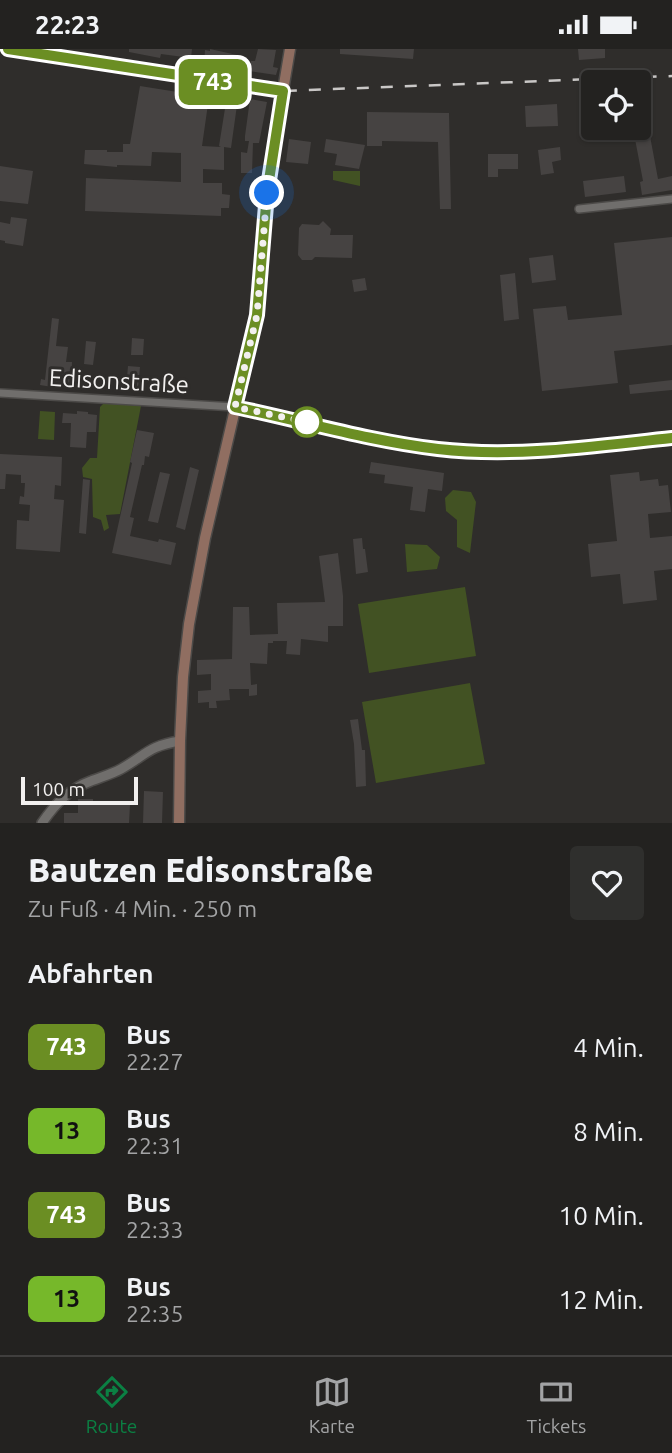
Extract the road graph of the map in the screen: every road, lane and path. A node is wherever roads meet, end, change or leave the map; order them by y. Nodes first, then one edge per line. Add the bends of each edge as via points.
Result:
1 (8, 49) edge
2 (290, 49) edge
3 (283, 91) junction
4 (672, 199) edge
5 (579, 209) dead end
6 (0, 393) edge
7 (235, 407) junction
8 (672, 438) edge
9 (180, 741) junction
10 (42, 823) edge
11 (178, 823) edge

1 - 3 street
2 - 3 main road
3 - 7 main road via 266,198 257,315
4 - 5 street
6 - 7 street, Edisonstraße
7 - 8 street, Edisonstraße via 375,439 460,451 537,451
7 - 9 main road via 189,624
9 - 10 street via 152,748 121,769 79,786 60,800
9 - 11 main road

